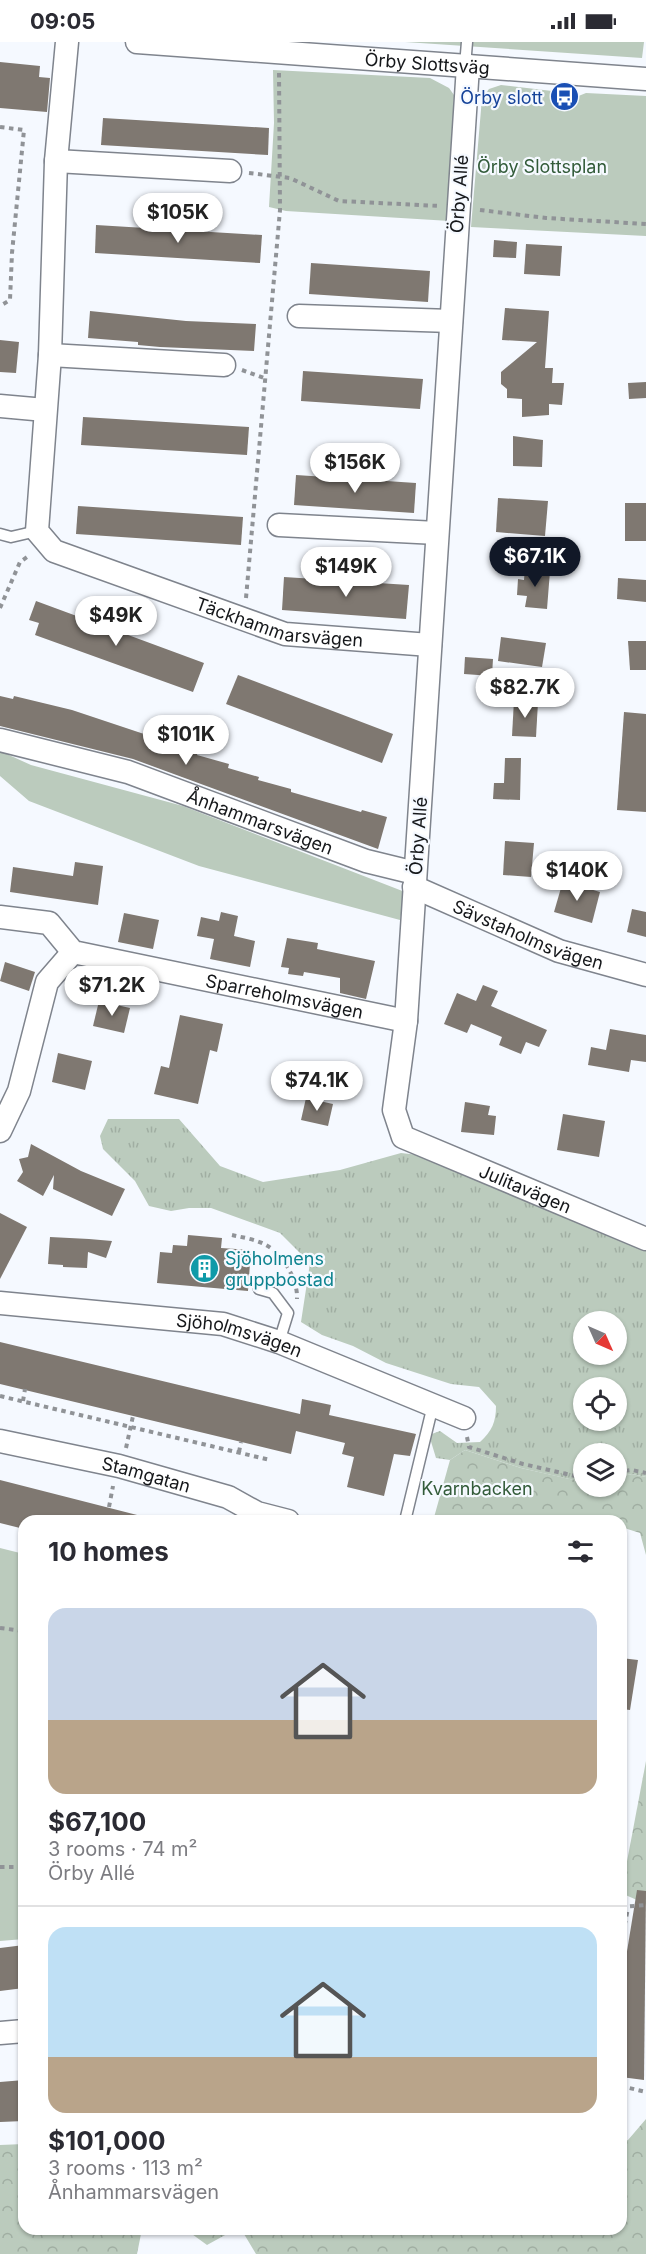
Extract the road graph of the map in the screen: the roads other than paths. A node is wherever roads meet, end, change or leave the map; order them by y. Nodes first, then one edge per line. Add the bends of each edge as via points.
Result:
1 (67, 42) edge
2 (137, 42) edge
3 (467, 42) edge
4 (258, 46) edge
5 (466, 66) junction
6 (646, 79) edge
7 (56, 161) junction
8 (230, 171) dead end
9 (299, 316) dead end
10 (451, 321) junction
11 (50, 355) junction
12 (224, 365) dead end
13 (0, 406) edge
14 (45, 410) junction
15 (279, 525) dead end
16 (437, 533) junction
17 (0, 534) edge
18 (42, 537) junction
19 (430, 645) junction
20 (0, 740) edge
21 (415, 880) junction
22 (0, 917) edge
23 (73, 952) junction
24 (646, 975) edge
25 (406, 1021) junction
26 (0, 1131) edge
27 (403, 1137) joint
28 (646, 1239) edge
29 (259, 1289) dead end
30 (0, 1303) edge
31 (279, 1342) junction
32 (433, 1405) junction
33 (464, 1418) road end
34 (0, 1441) edge
35 (265, 1515) edge
36 (406, 1515) edge
37 (18, 2032) edge
38 (0, 2033) edge

1 - 7 street
2 - 4 street, Örby Slottsväg
3 - 5 lane
4 - 5 street, Örby Slottsväg via 286,53
5 - 6 street, Örby Slottsväg
5 - 10 street, Örby Allé
7 - 8 street
7 - 11 street
9 - 10 street
10 - 16 street, Örby Allé
11 - 12 street
11 - 14 street
13 - 14 street
14 - 18 street
15 - 16 street
16 - 19 street, Örby Allé
17 - 18 lane
18 - 19 street, Täckhammarsvägen via 54,551 285,634
19 - 21 street, Örby Allé
20 - 21 street, Ånhammarsvägen via 128,772
21 - 24 street, Sävstaholmsvägen via 559,951
21 - 25 street, Örby Allé
22 - 23 street via 49,923
23 - 25 street, Sparreholmsvägen
23 - 26 street via 47,982 19,1091
25 - 27 street, Örby Allé via 394,1110
27 - 28 street, Julitavägen
29 - 31 lane via 273,1293 288,1313
30 - 31 street, Sjöholmsvägen via 223,1324
31 - 32 street, Sjöholmsvägen
32 - 33 street, Sjöholmsvägen
32 - 36 lane
34 - 35 street, Stamgatan via 130,1469 228,1497
37 - 38 street

